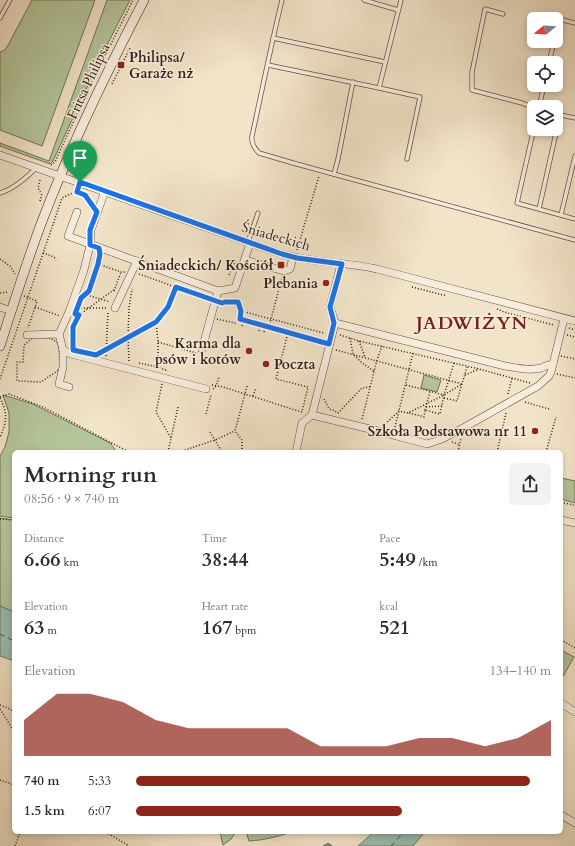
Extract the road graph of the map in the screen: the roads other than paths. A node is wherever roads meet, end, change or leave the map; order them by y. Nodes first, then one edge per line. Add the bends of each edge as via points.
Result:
1 (10, 0) edge
2 (144, 0) edge
3 (282, 0) edge
4 (364, 0) edge
5 (401, 0) edge
6 (398, 10) junction
7 (503, 14) dead end
8 (0, 18) edge
9 (563, 20) edge
10 (575, 23) edge
11 (273, 38) junction
12 (386, 62) junction
13 (268, 65) junction
14 (352, 82) junction
15 (379, 88) junction
16 (527, 104) edge
17 (563, 115) edge
18 (575, 118) edge
19 (532, 136) edge
20 (554, 136) edge
21 (0, 155) edge
22 (575, 156) edge
23 (407, 159) dead end
24 (36, 168) junction
25 (334, 174) junction
26 (60, 176) junction
27 (105, 191) junction
28 (0, 193) edge
29 (539, 209) junction
30 (77, 212) dead end
31 (258, 213) dead end
32 (561, 215) junction
33 (575, 219) edge
34 (575, 240) edge
35 (249, 243) junction
36 (90, 245) junction
37 (295, 258) junction
38 (245, 260) junction
39 (137, 261) junction
40 (342, 264) junction
41 (218, 291) junction
42 (0, 307) edge
43 (116, 308) road end
44 (12, 311) junction
45 (564, 318) junction
46 (575, 321) edge
47 (334, 323) junction
48 (59, 334) junction
49 (29, 335) road end
50 (0, 346) edge
51 (202, 349) dead end
52 (63, 350) junction
53 (553, 364) junction
54 (69, 387) dead end
55 (208, 387) road end
56 (312, 415) junction
57 (296, 450) edge
58 (563, 520) edge
59 (575, 523) edge
60 (563, 705) edge
61 (572, 710) edge
62 (563, 816) edge
63 (575, 823) edge

1 - 8 lane
2 - 26 street, Fritsa Philipsa via 119,47
3 - 11 lane
4 - 6 lane
5 - 6 lane
6 - 12 lane
7 - 16 lane via 485,10 472,72 472,90
9 - 10 lane
11 - 12 lane
11 - 13 lane
12 - 15 lane
13 - 14 lane
13 - 25 lane via 252,136 254,147 259,153
14 - 15 lane
14 - 25 lane
15 - 23 lane via 420,97
17 - 18 lane
19 - 29 lane via 517,203
20 - 29 lane
21 - 24 street, Śniadeckich
22 - 32 lane
24 - 26 street, Śniadeckich
24 - 28 lane
25 - 34 lane
26 - 27 street, Śniadeckich
26 - 44 street, Fritsa Philipsa via 40,226
27 - 35 street, Śniadeckich
27 - 36 street via 90,230
29 - 32 lane
30 - 36 street via 68,236
31 - 35 lane
32 - 33 lane
35 - 37 street, Śniadeckich
35 - 38 street
36 - 39 street
36 - 48 street via 84,270
37 - 38 street via 290,269 284,271
37 - 40 street, Śniadeckich
38 - 41 street via 235,288
39 - 41 street
39 - 43 street
40 - 45 street, Śniadeckich via 382,270
40 - 47 street via 330,307
41 - 51 street
42 - 44 street
44 - 50 street, Fritsa Philipsa
45 - 46 street, Śniadeckich
45 - 53 street
47 - 53 street via 505,366 524,369
47 - 56 street
48 - 49 street
48 - 52 street
52 - 54 street via 59,384
52 - 55 street
53 - 56 street via 549,376 506,407 427,444
56 - 57 street via 302,423
58 - 59 street
60 - 61 street
62 - 63 street

